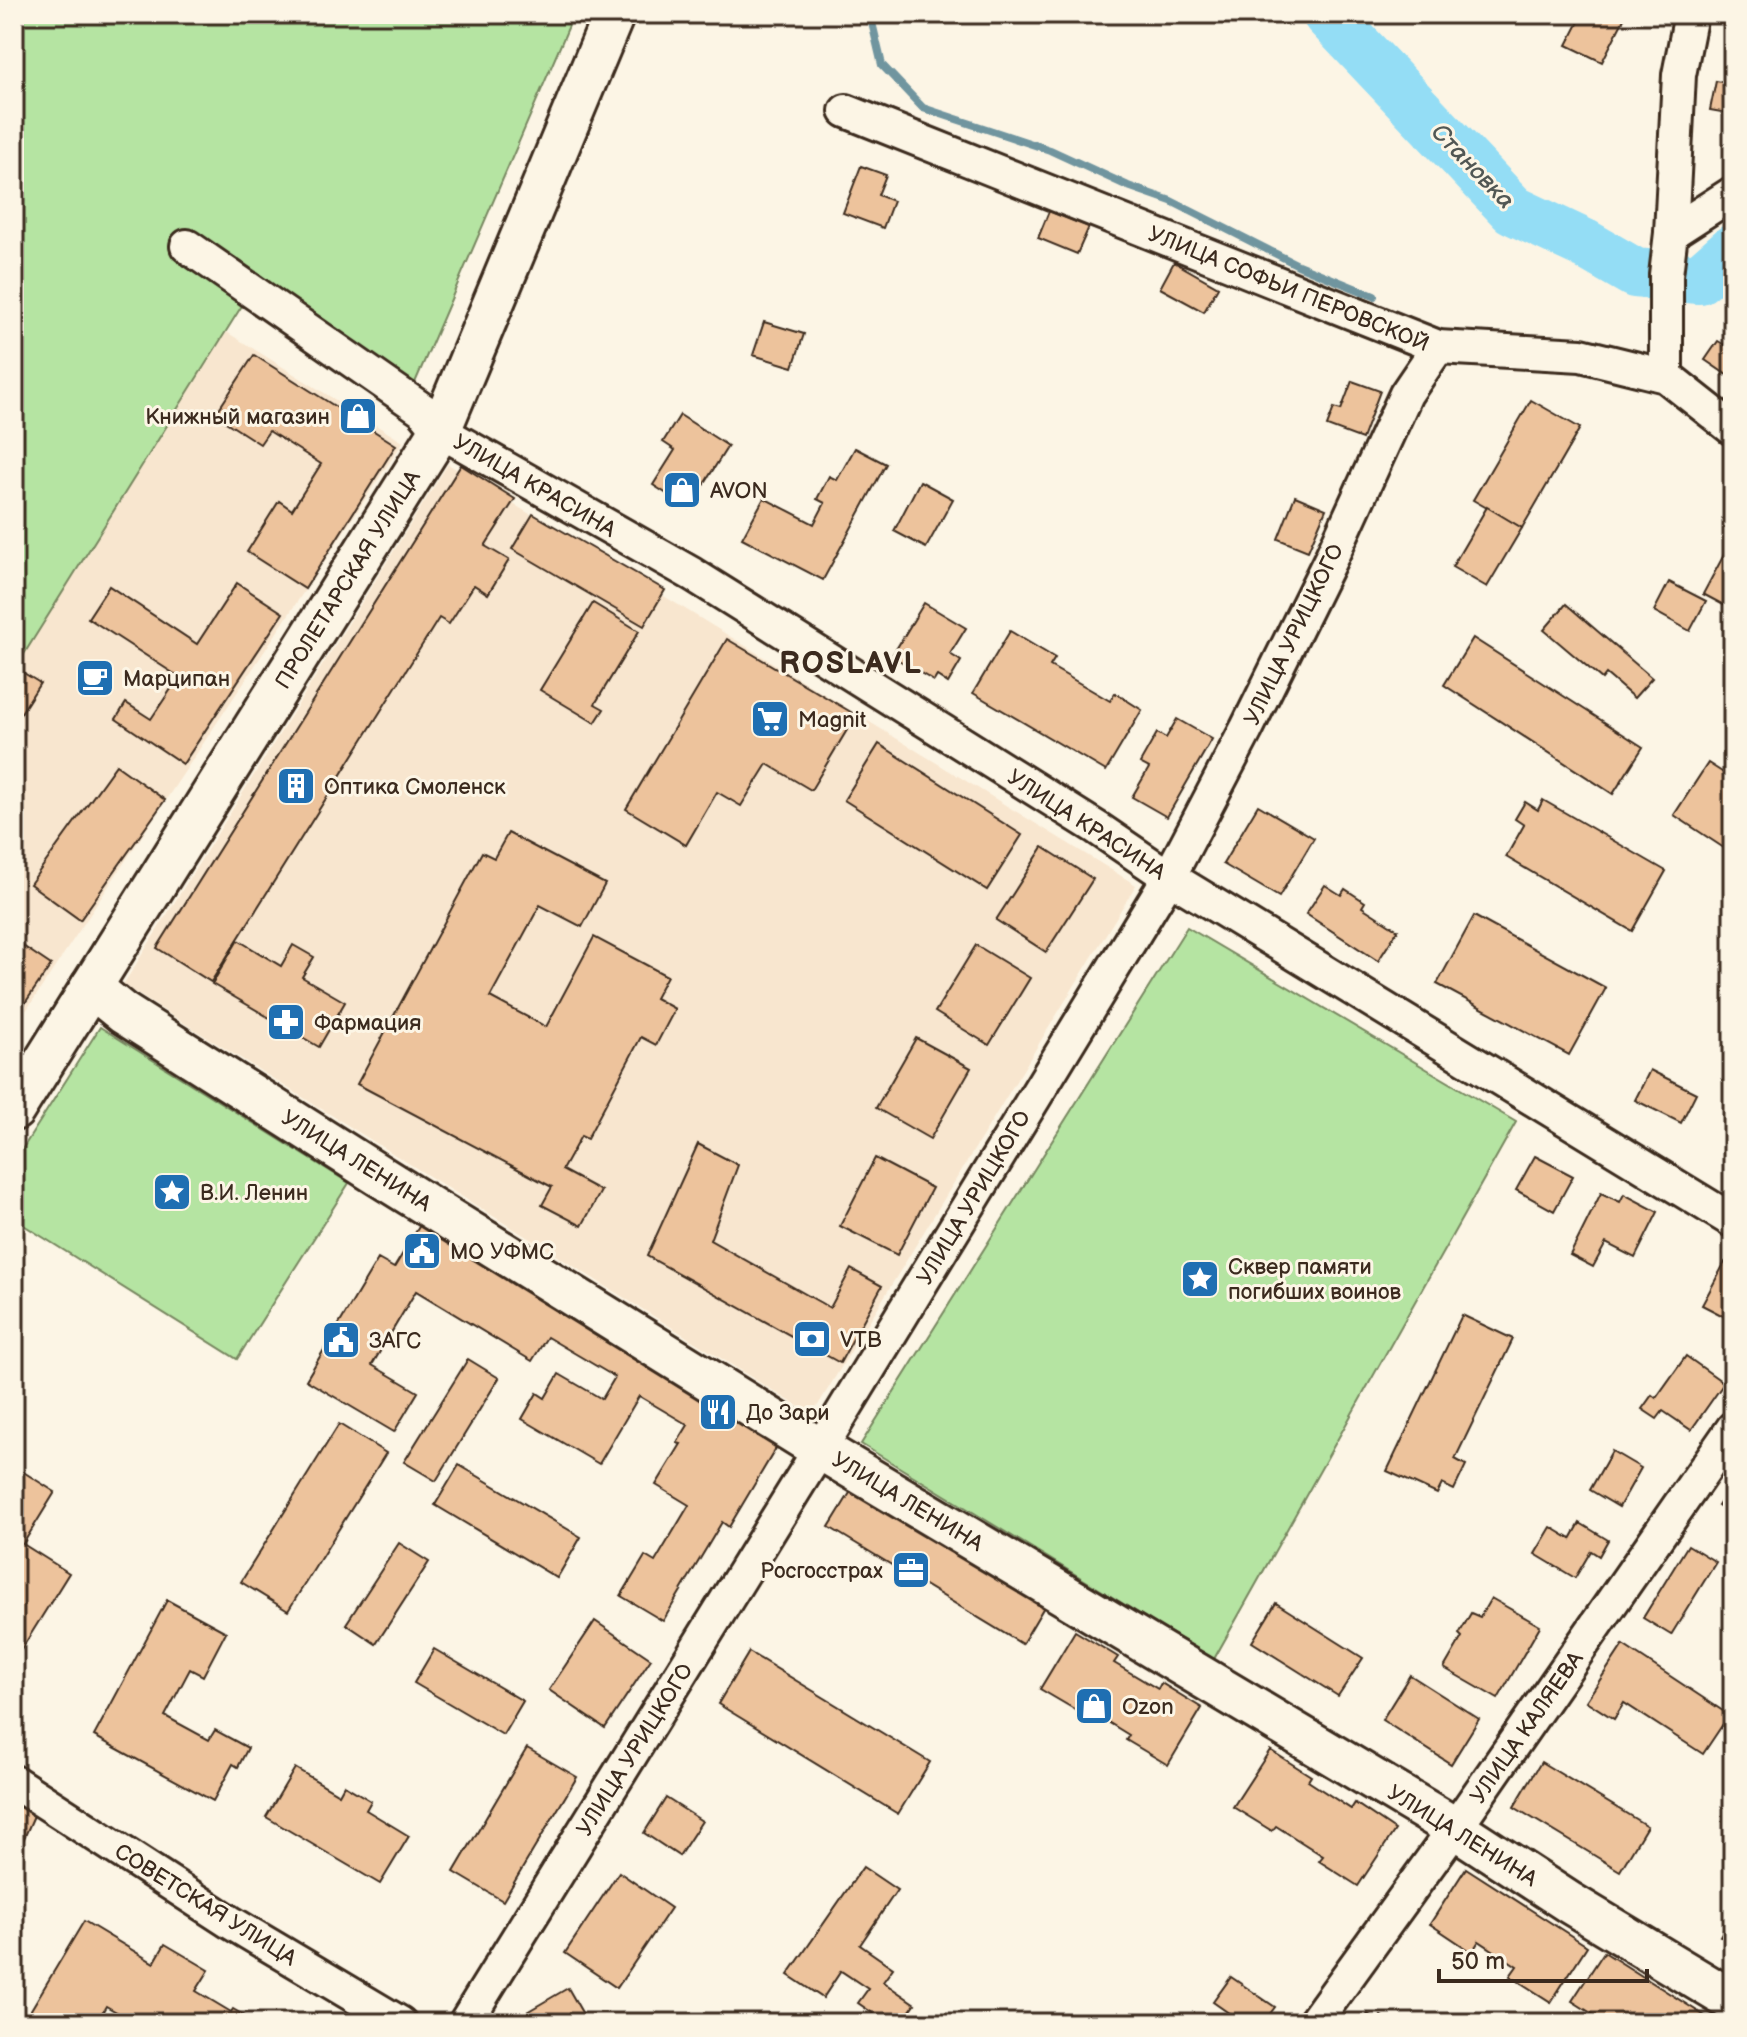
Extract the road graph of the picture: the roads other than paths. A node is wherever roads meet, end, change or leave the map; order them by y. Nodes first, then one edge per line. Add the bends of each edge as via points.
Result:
1 (614, 14) edge
2 (1691, 14) edge
3 (846, 111) dead end
4 (1733, 193) edge
5 (1671, 233) junction
6 (187, 246) dead end
7 (1438, 347) junction
8 (1666, 376) junction
9 (1733, 429) edge
10 (440, 431) junction
11 (1169, 877) junction
12 (91, 987) junction
13 (14, 1110) edge
14 (1733, 1221) edge
15 (1733, 1428) edge
16 (820, 1449) junction
17 (14, 1782) edge
18 (1455, 1828) junction
19 (1733, 2001) edge
20 (400, 2023) edge
21 (465, 2023) edge
22 (1314, 2023) edge

1 - 10 main road, ПРОЛЕТАРСКАЯ УЛИЦА
2 - 5 street via 1679,75
3 - 7 street, УЛИЦА СОФЬИ ПЕРОВСКОЙ
4 - 5 street
5 - 8 street
6 - 10 street, УЛИЦА КРАСИНА via 423,410
7 - 8 street, УЛИЦА СОФЬИ ПЕРОВСКОЙ via 1581,355
7 - 11 street, УЛИЦА УРИЦКОГО via 1406,394 1324,572
8 - 9 street, УЛИЦА СОФЬИ ПЕРОВСКОЙ
10 - 11 street, УЛИЦА КРАСИНА via 692,574
10 - 12 main road, ПРОЛЕТАРСКАЯ УЛИЦА
11 - 14 street, УЛИЦА КРАСИНА
11 - 16 street, УЛИЦА УРИЦКОГО
12 - 13 main road, ПРОЛЕТАРСКАЯ УЛИЦА
12 - 16 main road, УЛИЦА ЛЕНИНА via 123,1013
15 - 18 street, УЛИЦА КАЛЯЕВА
16 - 18 main road, УЛИЦА ЛЕНИНА
16 - 21 street, УЛИЦА УРИЦКОГО
17 - 20 street, СОВЕТСКАЯ УЛИЦА via 230,1922
18 - 19 main road, УЛИЦА ЛЕНИНА
18 - 22 street, УЛИЦА КАЛЯЕВА

